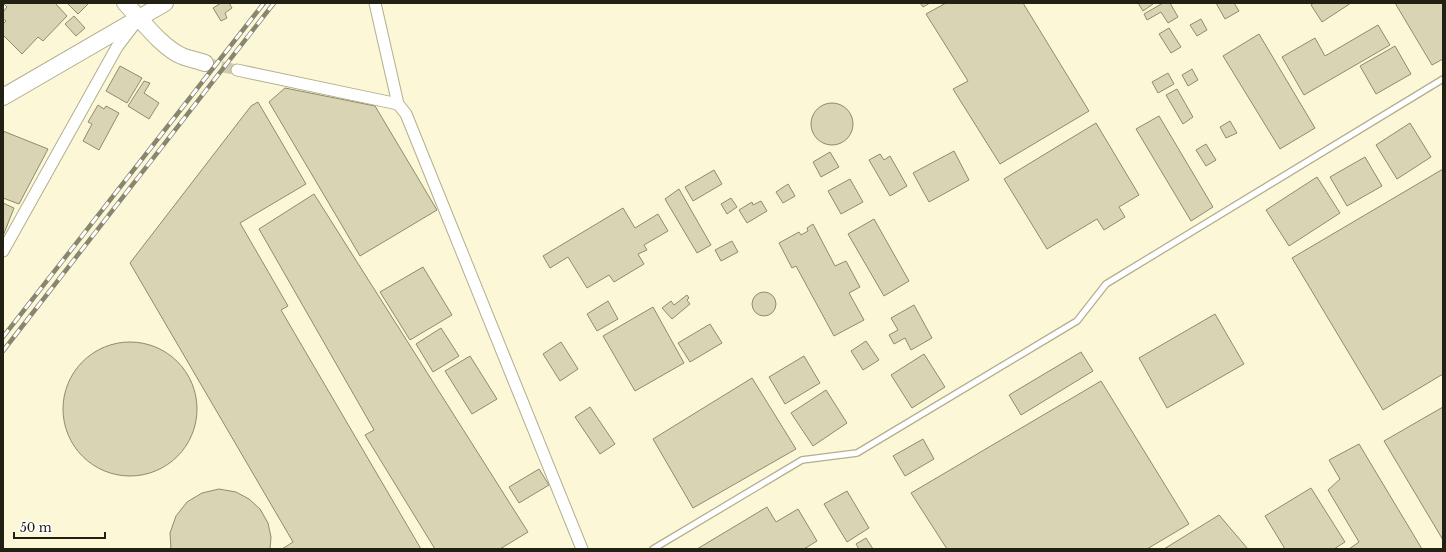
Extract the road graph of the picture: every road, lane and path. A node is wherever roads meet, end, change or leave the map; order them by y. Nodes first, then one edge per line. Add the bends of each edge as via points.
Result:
1 (126, 3) edge
2 (165, 3) edge
3 (375, 3) edge
4 (140, 18) junction
5 (205, 63) tunnel mouth
6 (237, 70) tunnel mouth
7 (1443, 80) edge
8 (3, 97) edge
9 (398, 104) junction
10 (3, 251) edge
11 (582, 549) edge
12 (652, 549) edge

1 - 4 street
2 - 4 street
3 - 9 street
4 - 5 street via 175,52
4 - 8 street
4 - 10 street via 117,47
6 - 9 street
7 - 12 lane via 1106,284 1077,321 857,452 802,460
9 - 11 street via 406,114

